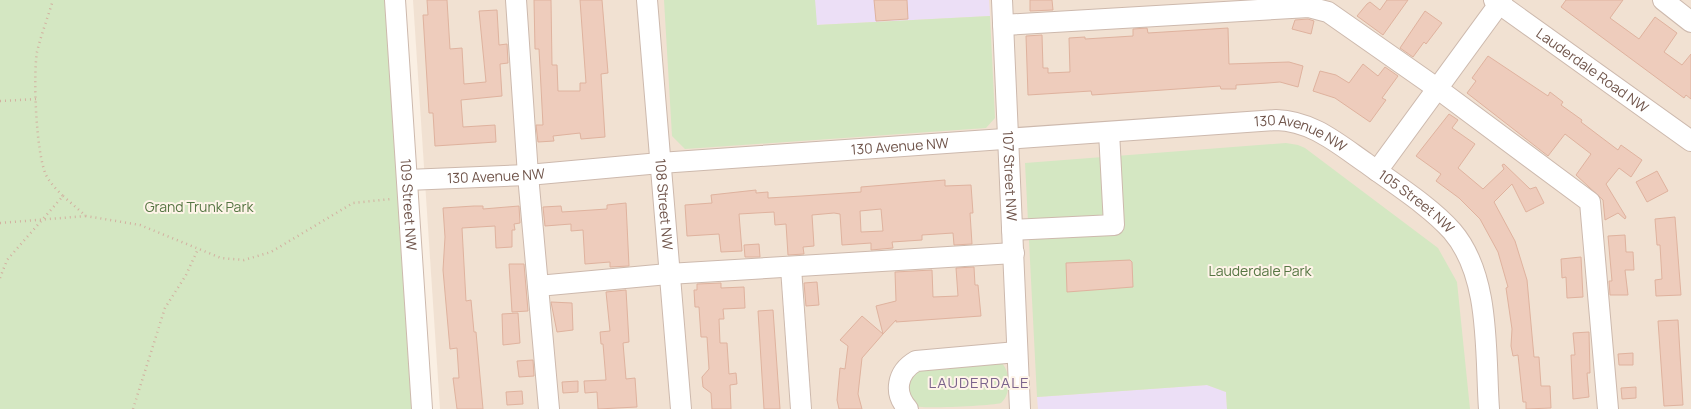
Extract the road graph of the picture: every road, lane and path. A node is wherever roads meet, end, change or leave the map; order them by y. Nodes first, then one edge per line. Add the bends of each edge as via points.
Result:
1 (53, 0) edge
2 (395, 0) edge
3 (516, 0) edge
4 (647, 0) edge
5 (1002, 0) edge
6 (1662, 0) edge
7 (1499, 1) edge
8 (1112, 9) edge
9 (1691, 22) edge
10 (1003, 25) junction
11 (1438, 89) junction
12 (37, 99) junction
13 (0, 101) edge
14 (1109, 132) junction
15 (1009, 140) junction
16 (1691, 141) edge
17 (660, 163) junction
18 (1377, 171) junction
19 (528, 174) junction
20 (407, 180) junction
21 (62, 196) junction
22 (398, 199) dead end
23 (86, 216) junction
24 (41, 220) junction
25 (0, 223) edge
26 (1012, 230) junction
27 (198, 249) junction
28 (1014, 253) junction
29 (791, 268) junction
30 (668, 274) junction
31 (0, 278) edge
32 (538, 286) junction
33 (1017, 352) junction
34 (133, 409) edge
35 (422, 409) edge
36 (549, 409) edge
37 (681, 409) edge
38 (801, 409) edge
39 (908, 409) edge
40 (1020, 409) edge
41 (1490, 409) edge
42 (1608, 409) edge

1 - 12 path via 38,50
2 - 20 street, 109 Street NW
3 - 19 street
4 - 17 street, 108 Street NW
5 - 10 street, 107 Street NW
6 - 9 street
7 - 11 street, 105 Street NW
7 - 16 street, Lauderdale Road NW
8 - 10 street
8 - 11 street via 1309,7 1328,12
10 - 15 street, 107 Street NW
11 - 18 street, 105 Street NW
11 - 42 street via 1590,202
12 - 13 path
12 - 21 path via 42,163
14 - 15 street, 130 Avenue NW
14 - 18 street, 130 Avenue NW via 1290,120 1317,130
14 - 26 street via 1114,225
15 - 17 street, 130 Avenue NW
15 - 26 street, 107 Street NW
17 - 19 street, 130 Avenue NW
17 - 30 street, 108 Street NW
18 - 41 street, 105 Street NW via 1442,220 1470,259 1482,304
19 - 20 street, 130 Avenue NW
19 - 32 street
20 - 35 street, 109 Street NW
21 - 23 path
21 - 24 path
22 - 27 path via 353,203 258,257 244,260 221,258
23 - 24 path
23 - 27 path via 145,226
24 - 25 path
24 - 31 path via 7,260
26 - 28 street, 107 Street NW
27 - 34 path via 165,308
28 - 29 street
28 - 33 street, 107 Street NW
29 - 30 street
29 - 38 street
30 - 32 street
30 - 37 street, 108 Street NW
32 - 36 street
33 - 39 street via 916,361 905,369 899,381 899,395
33 - 40 street, 107 Street NW

